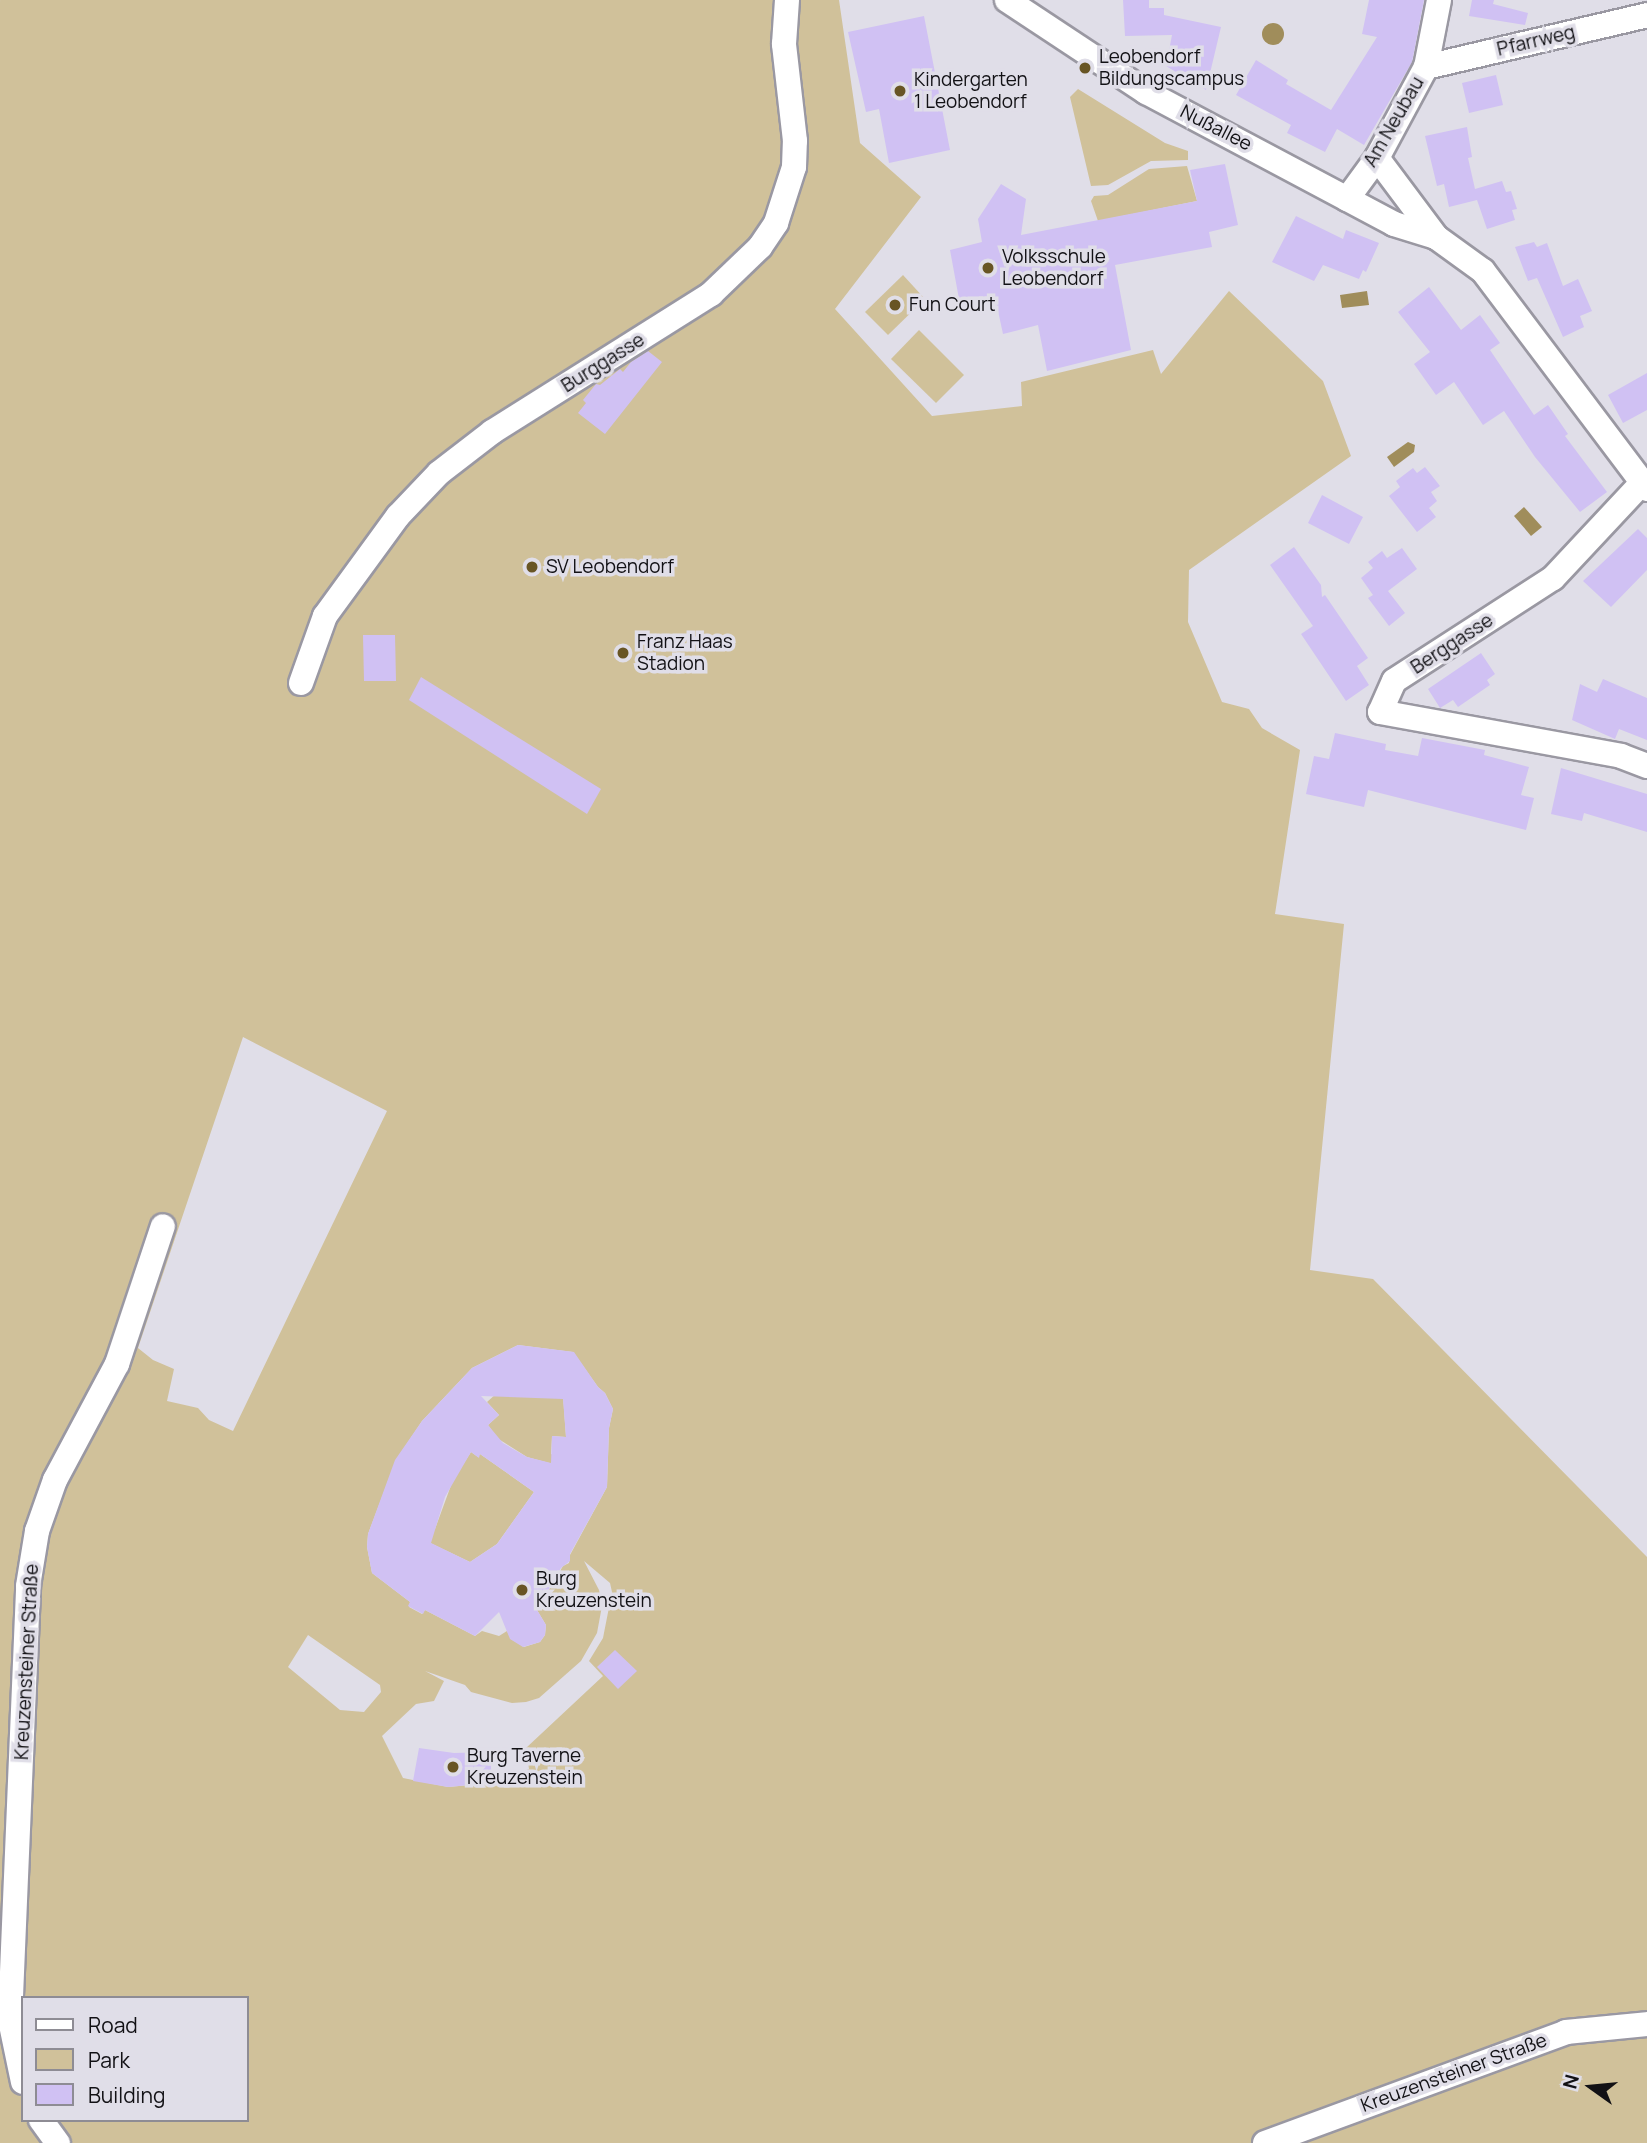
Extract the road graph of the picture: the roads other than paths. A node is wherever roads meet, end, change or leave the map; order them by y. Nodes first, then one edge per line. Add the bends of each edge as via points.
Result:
1 (787, 0) edge
2 (1007, 0) edge
3 (1439, 0) edge
4 (1647, 15) edge
5 (1426, 67) junction
6 (1377, 158) junction
7 (1348, 199) junction
8 (1436, 237) junction
9 (1644, 487) edge
10 (301, 683) dead end
11 (1647, 766) edge
12 (163, 1226) dead end
13 (1647, 2024) edge
14 (21, 2072) edge
15 (42, 2122) edge
16 (58, 2143) edge
17 (1265, 2143) edge

1 - 10 street, Burggasse via 785,44 794,167 776,223 760,247 711,294 492,432 439,473 398,516 326,615
2 - 7 street, Nußallee via 1146,92
3 - 5 street, Am Neubau
4 - 5 street, Pfarrweg
5 - 6 street, Am Neubau
6 - 7 street, Am Neubau
6 - 8 street, Nußallee
7 - 8 street, Nußallee via 1394,224
8 - 9 street, Nußallee via 1483,271
9 - 11 street, Berggasse via 1553,578 1394,681 1380,712 1609,754
12 - 14 street, Kreuzensteiner Straße via 117,1364 55,1480 37,1531 28,1586 10,2020
13 - 17 street, Kreuzensteiner Straße via 1566,2032
15 - 16 street

